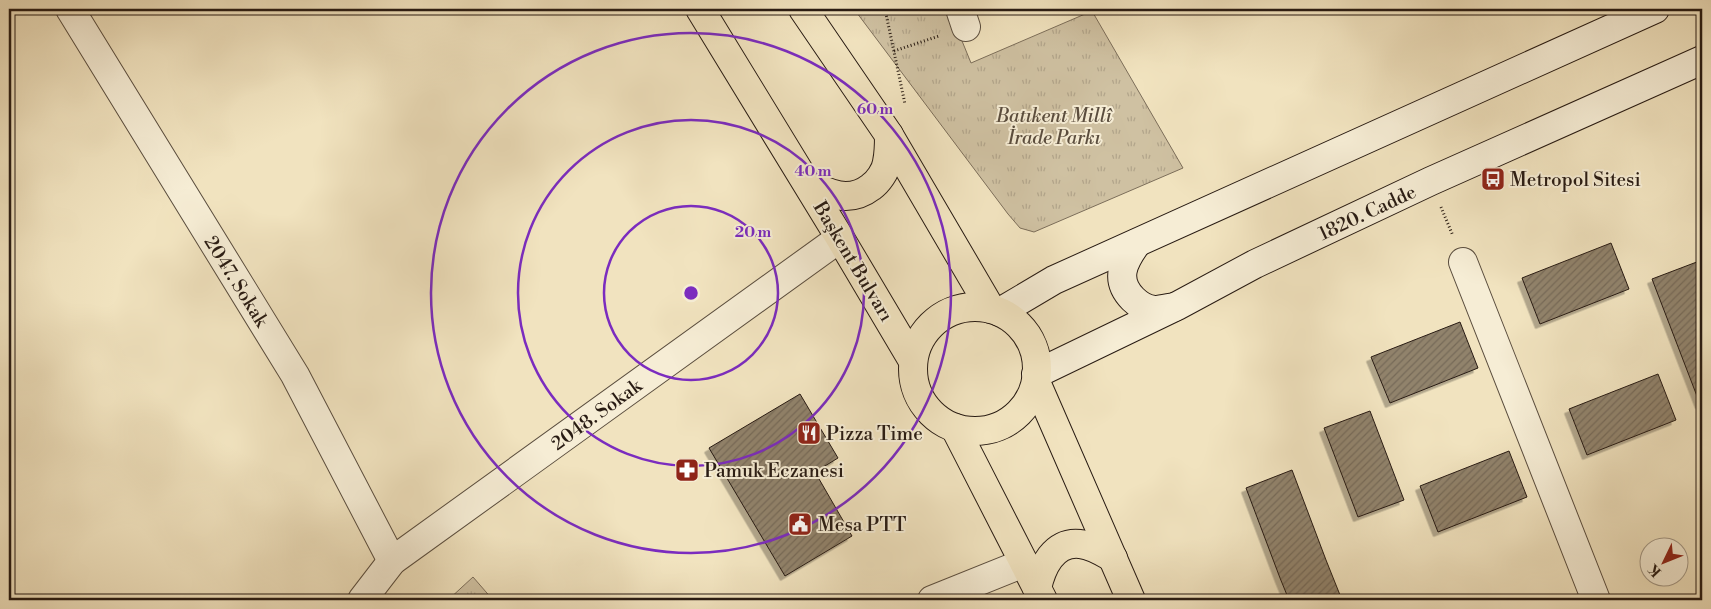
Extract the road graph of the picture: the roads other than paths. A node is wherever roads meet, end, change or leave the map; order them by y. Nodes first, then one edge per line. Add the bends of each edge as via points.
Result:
1 (70, 9) edge
2 (700, 9) edge
3 (803, 9) edge
4 (1655, 9) edge
5 (1702, 60) edge
6 (889, 135) junction
7 (806, 182) junction
8 (840, 238) junction
9 (1137, 243) junction
10 (1463, 262) road end
11 (1177, 306) junction
12 (995, 310) junction
13 (913, 361) junction
14 (1036, 378) junction
15 (955, 428) junction
16 (1113, 558) junction
17 (392, 561) junction
18 (1024, 564) junction
19 (1040, 594) edge
20 (362, 600) edge
21 (932, 600) edge
22 (1131, 600) edge
23 (1596, 600) edge

1 - 17 street, 2047. Sokak via 295,375
2 - 7 main road, Başkent Bulvarı
3 - 6 main road
4 - 9 street
5 - 11 street, 1820. Cadde via 1431,181 1255,264
6 - 7 main road via 887,163 877,182 863,194 845,198 826,193
6 - 12 main road
7 - 8 main road, Başkent Bulvarı
8 - 13 main road, Başkent Bulvarı
8 - 17 street, 2048. Sokak
9 - 11 street via 1121,273 1125,292 1140,306 1155,310
9 - 12 street
10 - 23 street
11 - 14 street, 1820. Cadde
12 - 13 main road via 962,308 944,315 929,326 918,343
12 - 14 main road via 1017,324 1030,340 1037,360
13 - 15 main road via 914,382 922,402 936,418
14 - 15 main road via 1029,401 1009,421 996,428 976,432
14 - 16 main road
15 - 18 main road
16 - 19 main road via 1096,548 1080,544 1064,546 1048,558 1040,573
16 - 22 main road
17 - 20 street, 2048. Sokak
18 - 19 main road
18 - 21 street

